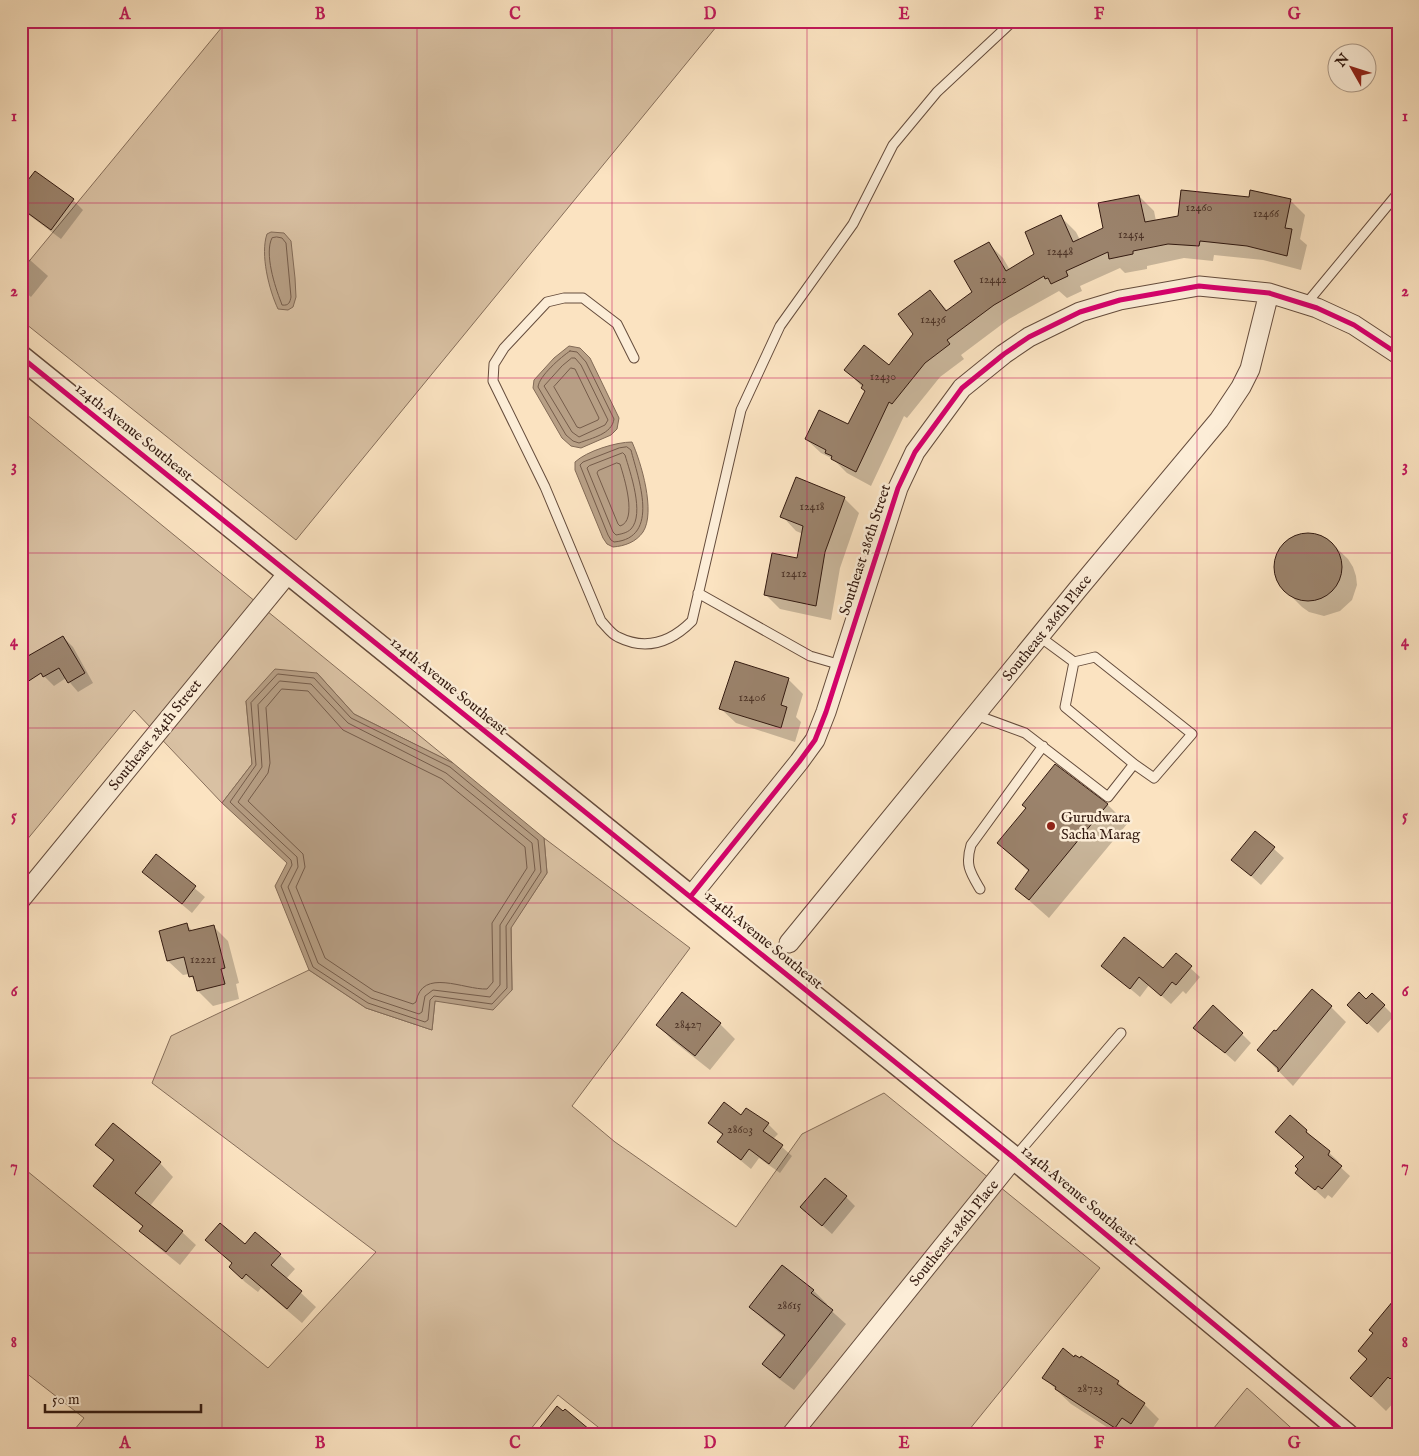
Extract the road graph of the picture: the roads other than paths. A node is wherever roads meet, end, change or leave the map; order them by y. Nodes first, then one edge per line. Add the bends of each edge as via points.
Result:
1 (1013, 21) edge
2 (21, 148) edge
3 (21, 167) edge
4 (1398, 193) edge
5 (1269, 293) junction
6 (1306, 304) junction
7 (1398, 354) edge
8 (21, 357) edge
9 (634, 358) dead end
10 (289, 572) junction
11 (698, 593) junction
12 (1040, 637) junction
13 (1074, 662) junction
14 (841, 665) junction
15 (976, 714) junction
16 (1043, 746) junction
17 (1134, 764) junction
18 (980, 889) dead end
19 (691, 896) junction
20 (21, 899) edge
21 (789, 943) dead end
22 (1121, 1033) dead end
23 (1014, 1158) junction
24 (791, 1435) edge
25 (1347, 1435) edge

1 - 11 lane via 937,92 893,145 853,224 780,326 741,410
2 - 3 lane
4 - 6 lane
5 - 6 street, Southeast 286th Street
5 - 12 street, Southeast 286th Place via 1250,369 1241,387 1219,420
5 - 14 street, Southeast 286th Street via 1199,286 1096,307 1030,337 962,388 915,452 898,488
6 - 7 street, Southeast 286th Street via 1354,325
8 - 10 street, 124th Avenue Southeast
9 - 11 lane via 617,324 583,298 564,298 547,302 504,348 494,364 493,381 545,486 601,621 616,637 648,645 682,631 692,621
10 - 19 street, 124th Avenue Southeast
10 - 20 street, Southeast 284th Street
11 - 14 lane via 810,656
12 - 13 lane
12 - 15 street, Southeast 286th Place
13 - 17 lane via 1065,707
13 - 17 lane via 1095,657 1192,734 1154,778
14 - 19 street, Southeast 286th Street via 815,740
15 - 16 lane via 1025,733
15 - 21 street, Southeast 286th Place
16 - 17 lane via 1108,797
16 - 18 lane via 971,845 967,856 969,869
19 - 23 street, 124th Avenue Southeast
22 - 23 lane, Southeast 286th Place
23 - 24 street, Southeast 286th Place
23 - 25 street, 124th Avenue Southeast

